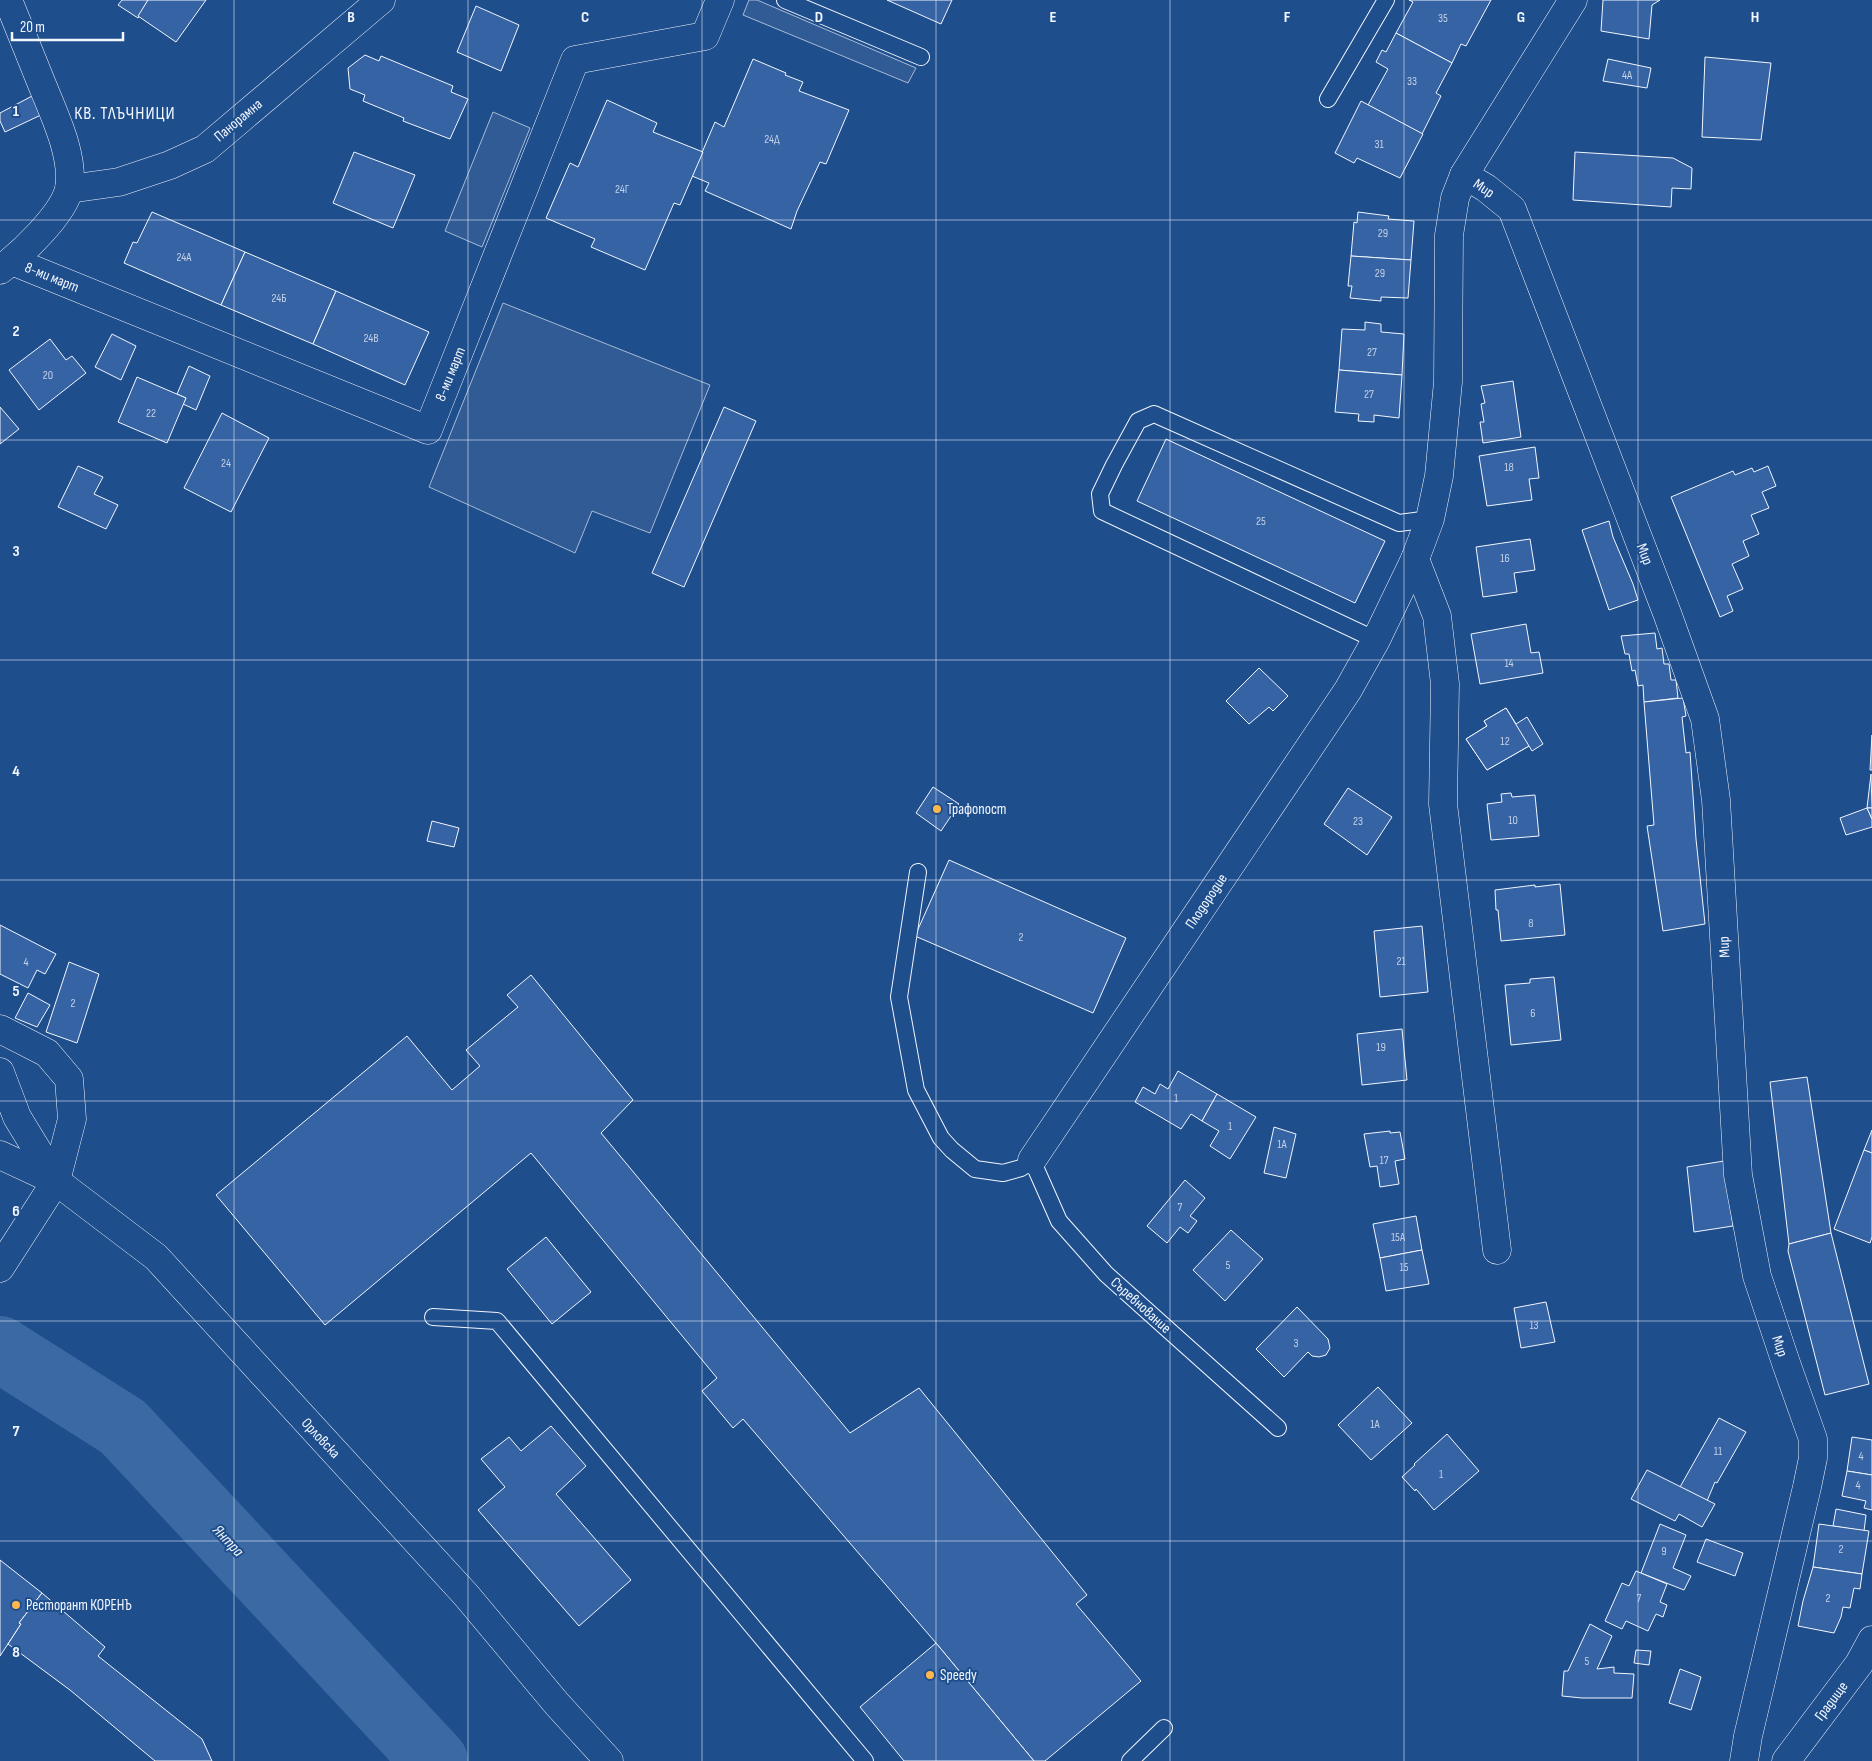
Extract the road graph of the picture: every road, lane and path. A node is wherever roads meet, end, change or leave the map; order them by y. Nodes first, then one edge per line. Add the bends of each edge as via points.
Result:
1 (8, 0) edge
2 (382, 0) edge
3 (720, 0) edge
4 (785, 0) edge
5 (1386, 0) edge
6 (1573, 0) edge
7 (921, 58) dead end
8 (1328, 99) dead end
9 (1464, 175) junction
10 (68, 189) junction
11 (6, 265) edge
12 (1430, 519) junction
13 (1415, 559) junction
14 (1376, 640) junction
15 (918, 872) dead end
16 (0, 1029) edge
17 (0, 1072) edge
18 (0, 1155) edge
19 (1032, 1160) junction
20 (56, 1181) junction
21 (1496, 1250) dead end
22 (3, 1263) edge
23 (433, 1317) dead end
24 (1278, 1428) dead end
25 (1872, 1640) edge
26 (1164, 1728) dead end
27 (609, 1761) edge
28 (864, 1761) edge
29 (1130, 1761) edge
30 (1744, 1761) edge
31 (1786, 1761) edge

1 - 10 street, 8-ми март via 64,142 69,168
2 - 10 street, Панорамна via 205,149 119,182
3 - 11 street, 8-ми март via 704,36 575,60 428,430
4 - 7 lane
5 - 8 lane
6 - 9 street, Мир
9 - 12 street, Мир via 1455,198 1449,235 1448,382 1440,476
9 - 30 street, Мир via 1512,209 1668,614 1704,719 1716,800 1738,1175 1757,1276 1813,1439 1808,1487
10 - 11 street, 8-ми март via 56,216
12 - 13 street, Мир
12 - 14 lane via 1399,523 1154,414 1138,421 1100,494 1102,511
13 - 14 street, Мир
13 - 21 street via 1436,616 1445,684 1443,804
14 - 19 street, Плодородие via 1348,690
15 - 19 lane via 899,996 916,1090 941,1138 975,1169 1003,1173 1021,1168
16 - 20 street via 47,1053 69,1079 72,1119
17 - 20 street via 17,1117
18 - 20 street, Орловска
19 - 24 lane, Съревнование via 1059,1221 1106,1274
20 - 22 street
20 - 27 street, Орловска via 156,1257 466,1595
23 - 28 lane via 497,1321
25 - 31 street, Градище via 1859,1664
26 - 29 lane

